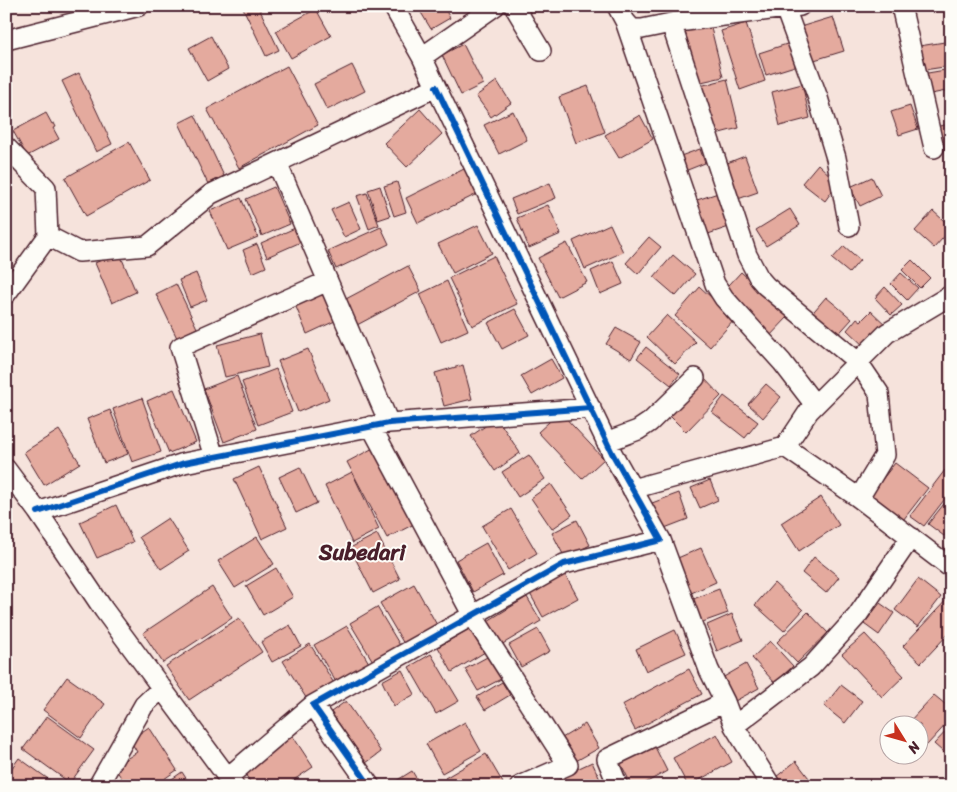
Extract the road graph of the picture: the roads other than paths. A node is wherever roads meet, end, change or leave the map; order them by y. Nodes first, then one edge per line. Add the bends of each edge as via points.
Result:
1 (139, 6) edge
2 (393, 6) edge
3 (495, 6) edge
4 (514, 6) edge
5 (901, 6) edge
6 (792, 7) edge
7 (621, 14) edge
8 (671, 23) junction
9 (6, 40) edge
10 (541, 51) dead end
11 (422, 57) junction
12 (436, 87) junction
13 (6, 146) edge
14 (934, 148) dead end
15 (277, 163) junction
16 (849, 226) dead end
17 (48, 236) junction
18 (328, 280) junction
19 (6, 294) edge
20 (951, 295) edge
21 (858, 362) junction
22 (695, 378) dead end
23 (815, 405) junction
24 (591, 408) junction
25 (380, 424) junction
26 (606, 442) junction
27 (785, 447) junction
28 (214, 457) junction
29 (6, 469) edge
30 (632, 489) junction
31 (859, 498) junction
32 (38, 512) junction
33 (911, 537) junction
34 (661, 540) junction
35 (951, 568) edge
36 (473, 616) junction
37 (162, 688) junction
38 (725, 702) junction
39 (312, 705) junction
40 (734, 726) junction
41 (231, 781) edge
42 (98, 786) edge
43 (370, 786) edge
44 (520, 786) edge
45 (618, 786) edge
46 (771, 786) edge

1 - 9 street
2 - 11 street
3 - 11 street
4 - 10 street
5 - 14 street
6 - 8 street
6 - 16 street via 836,158
7 - 8 street via 632,29
7 - 23 street via 715,284
8 - 21 street via 747,255 759,278
11 - 12 street
12 - 15 street
12 - 24 street
13 - 17 street via 46,188
15 - 17 street via 211,194 147,246 79,252
15 - 18 street
17 - 19 street
18 - 25 street
18 - 28 street via 180,347
20 - 21 street via 887,333
21 - 23 street
21 - 31 street via 879,393 885,455
22 - 26 street via 650,422
23 - 27 street
24 - 25 street
24 - 26 street
25 - 28 street
25 - 36 street
26 - 30 street
27 - 30 street
27 - 31 street
28 - 32 street via 184,463
29 - 32 street
30 - 34 street
31 - 33 street
32 - 37 street
33 - 35 street
33 - 40 street via 857,616 811,667
34 - 36 street via 564,564
34 - 38 street via 709,670
36 - 39 street
36 - 44 street via 568,765
37 - 41 street
37 - 42 street via 144,705
38 - 40 street
38 - 45 street via 607,759
39 - 41 street
39 - 43 street
40 - 46 street

